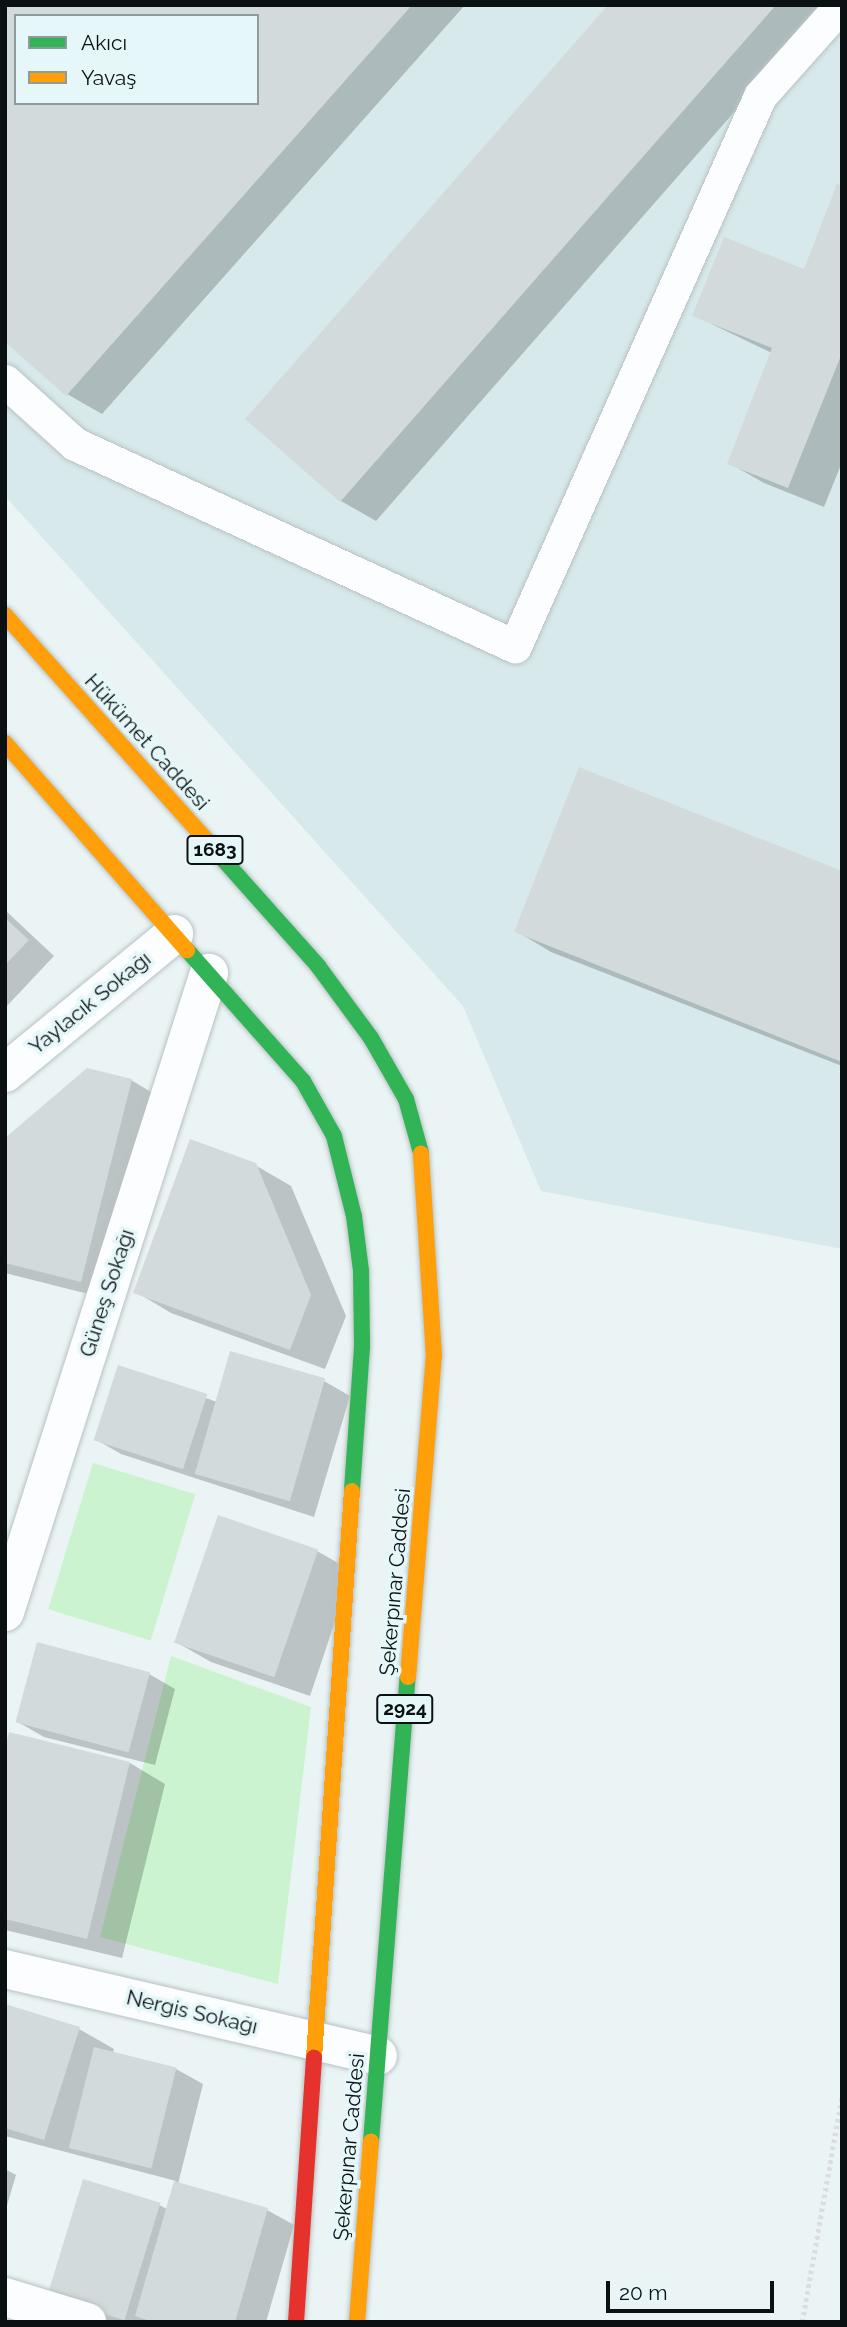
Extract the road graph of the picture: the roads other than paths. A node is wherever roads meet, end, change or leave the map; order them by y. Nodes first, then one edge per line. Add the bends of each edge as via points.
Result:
1 (841, 5) edge
2 (5, 381) edge
3 (5, 615) edge
4 (5, 743) edge
5 (174, 934) junction
6 (209, 973) junction
7 (5, 1073) edge
8 (406, 1099) joint
9 (5, 1612) edge
10 (5, 1969) edge
11 (317, 2040) junction
12 (378, 2056) junction
13 (5, 2297) edge
14 (87, 2322) edge
15 (296, 2322) edge
16 (357, 2322) edge

1 - 2 lane via 760,96 515,646 75,444
3 - 8 main road, Hükümet Caddesi / 1683 via 318,966 371,1038
4 - 5 main road
5 - 6 main road
5 - 7 street, Yaylacık Sokağı
6 - 9 street, Güneş Sokağı
6 - 11 main road, Şekerpınar Caddesi via 303,1081 334,1136 355,1227 362,1347
8 - 12 main road, Şekerpınar Caddesi / 2924 via 423,1162 434,1356
10 - 11 street, Nergis Sokağı
11 - 12 street, Nergis Sokağı
11 - 15 main road, Şekerpınar Caddesi
12 - 16 main road, Şekerpınar Caddesi / 2924
13 - 14 street

